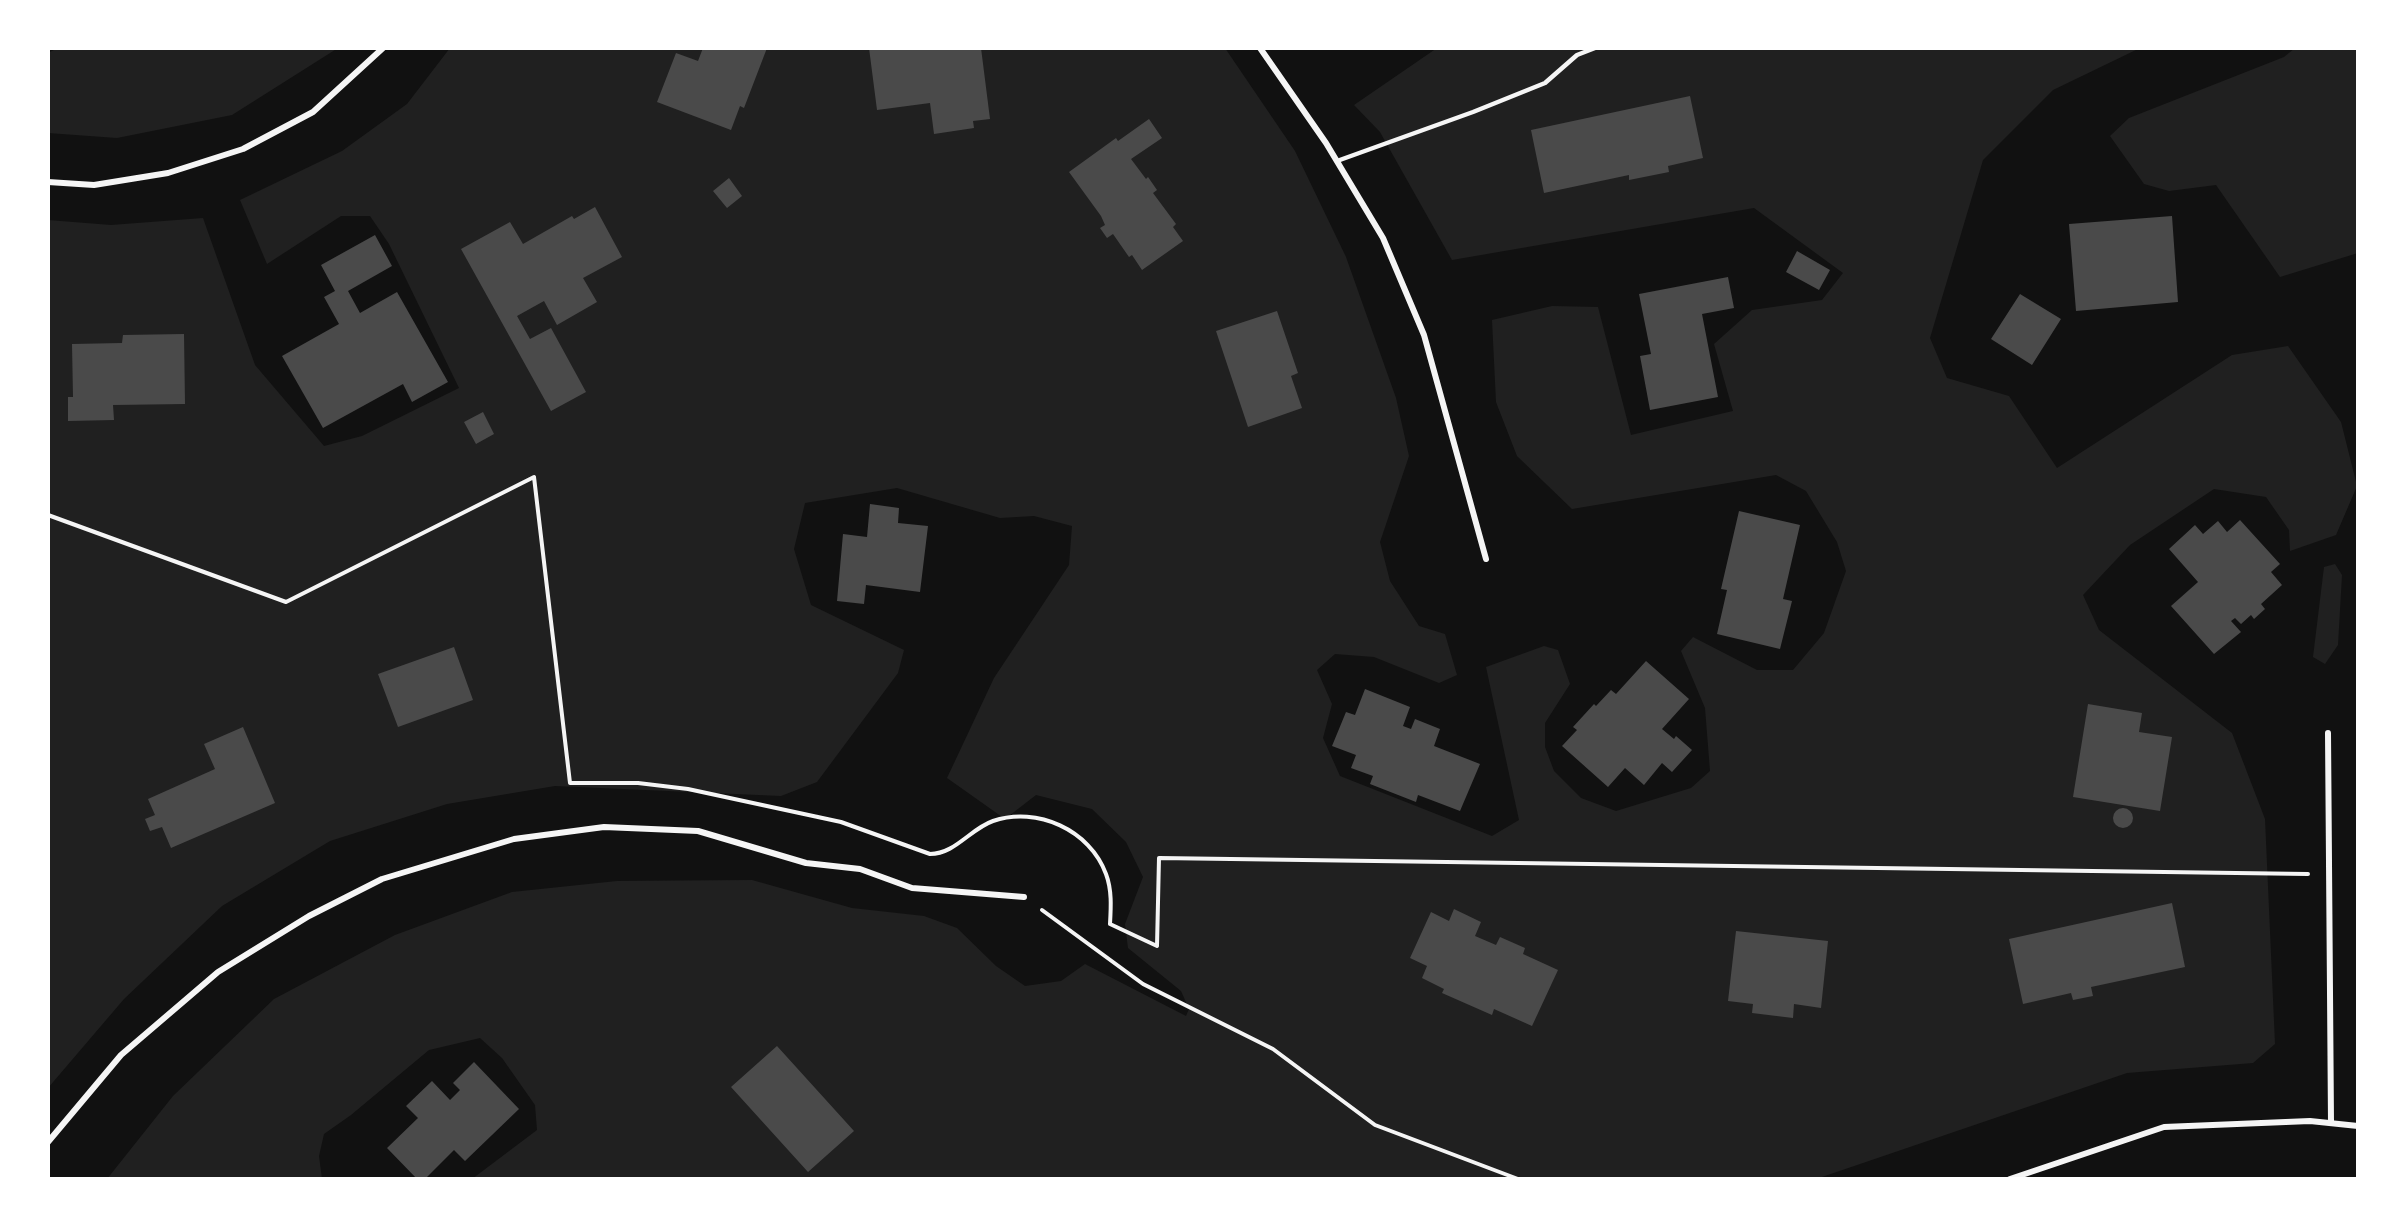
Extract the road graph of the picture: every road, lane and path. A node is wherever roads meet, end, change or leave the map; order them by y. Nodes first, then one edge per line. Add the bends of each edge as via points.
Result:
1 (383, 48) edge
2 (1260, 48) edge
3 (1595, 48) edge
4 (1337, 161) junction
5 (48, 182) edge
6 (48, 515) edge
7 (1486, 559) dead end
8 (2328, 733) dead end
9 (2313, 874) dead end
10 (1024, 897) joint
11 (2331, 1123) junction
12 (2358, 1126) edge
13 (48, 1143) edge
14 (1518, 1179) edge
15 (2010, 1179) edge

1 - 5 street via 313,112 243,149 158,175 94,185
2 - 4 street
3 - 4 lane via 1577,55 1545,83
4 - 7 street via 1383,238 1424,335
6 - 9 path via 286,602 534,477 570,783 638,783 688,789 841,822 930,854 950,850 975,829 995,820 1026,816 1054,822 1094,850 1106,874 1111,898 1110,924 1157,946 1159,858
8 - 11 street
10 - 13 street via 912,888 860,869 806,862 698,831 604,827 514,839 382,879 309,916 218,972 121,1055
10 - 14 path via 1143,984 1273,1049 1375,1125
11 - 12 street
11 - 15 street via 2164,1127

